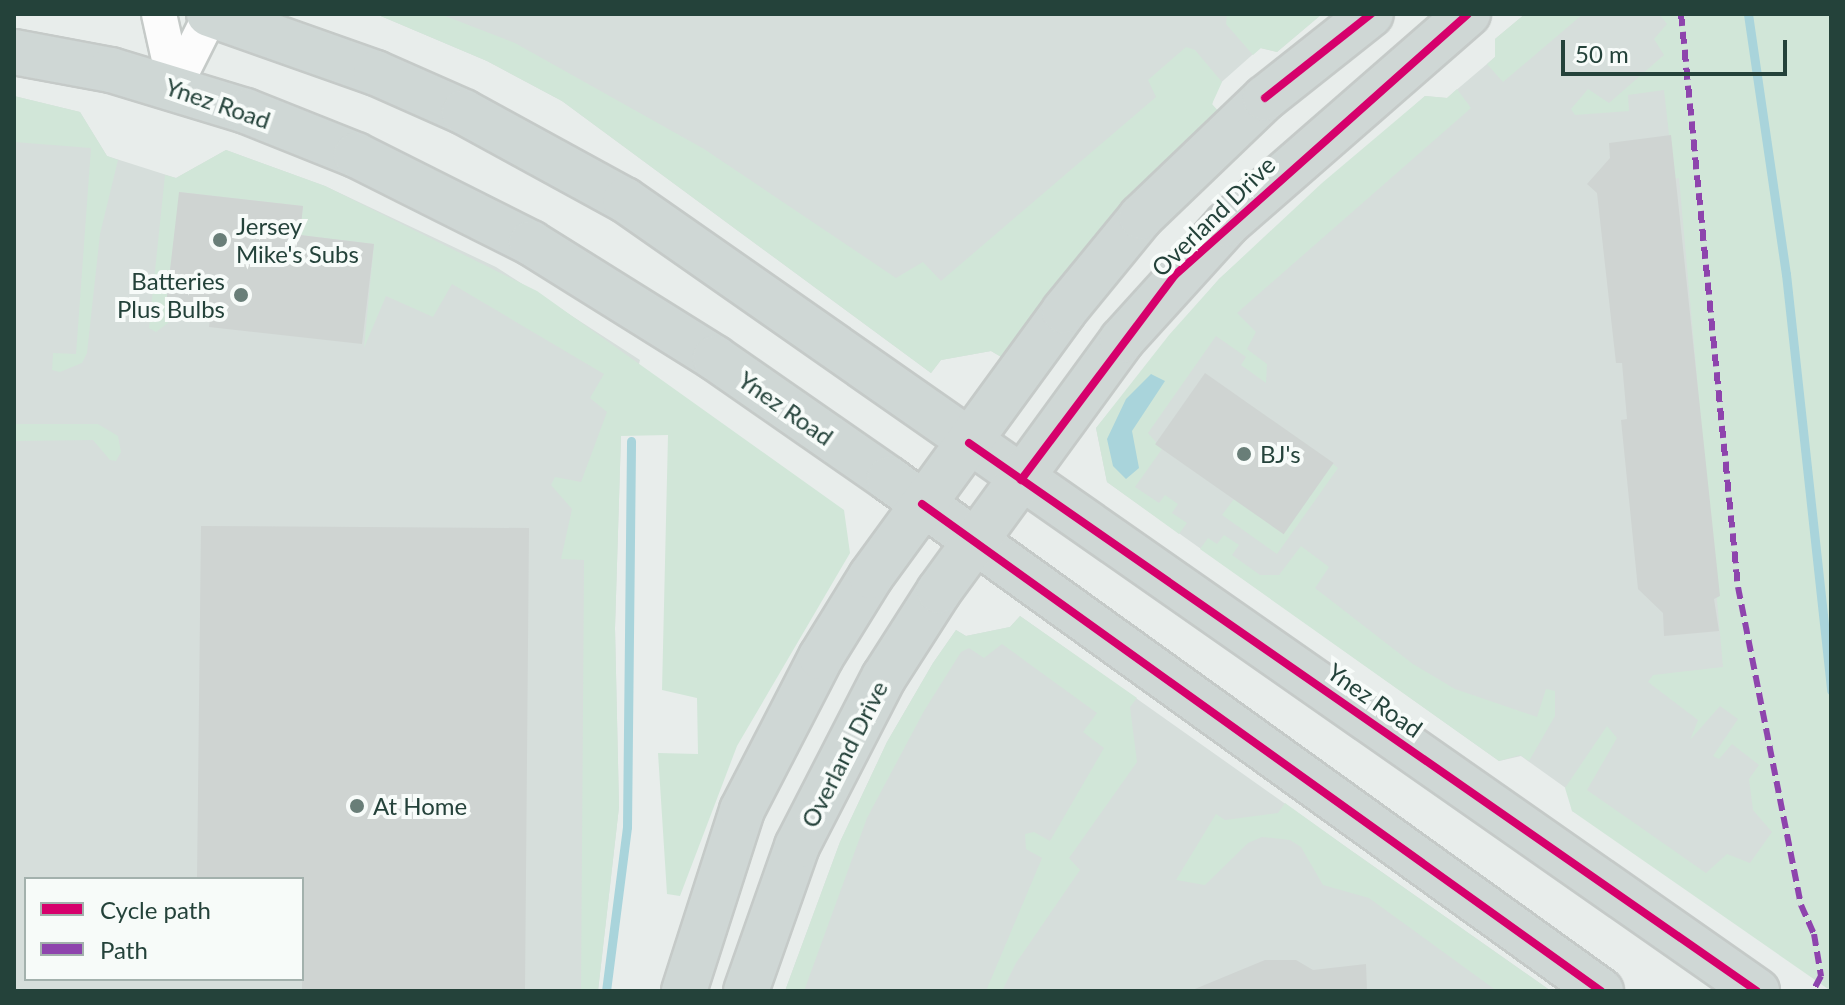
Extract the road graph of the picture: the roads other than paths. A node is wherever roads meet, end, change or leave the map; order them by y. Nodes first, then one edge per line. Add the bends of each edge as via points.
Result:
1 (159, 14) edge
2 (210, 14) edge
3 (1371, 14) edge
4 (1429, 14) edge
5 (1468, 14) edge
6 (14, 52) edge
7 (175, 86) junction
8 (1298, 162) junction
9 (969, 443) junction
10 (1021, 480) junction
11 (922, 504) junction
12 (975, 542) junction
13 (684, 991) edge
14 (746, 991) edge
15 (1601, 991) edge
16 (1757, 991) edge

1 - 7 street
2 - 7 street
2 - 9 main road, Ynez Road via 376,73 464,112 625,200
3 - 9 main road, Overland Drive via 1265,98 1141,217 1064,311
4 - 8 main road via 1384,53
5 - 8 main road, Overland Drive
6 - 7 main road, Ynez Road
7 - 11 main road, Ynez Road via 356,155 517,236 715,358
8 - 10 main road, Overland Drive via 1175,275
9 - 10 main road, Ynez Road
9 - 11 main road, Overland Drive
10 - 12 main road, Overland Drive
10 - 16 main road, Ynez Road
11 - 12 main road, Ynez Road
11 - 13 main road, Overland Drive via 821,657 742,810
12 - 14 main road, Overland Drive via 884,677 834,766 797,846
12 - 15 main road, Ynez Road

